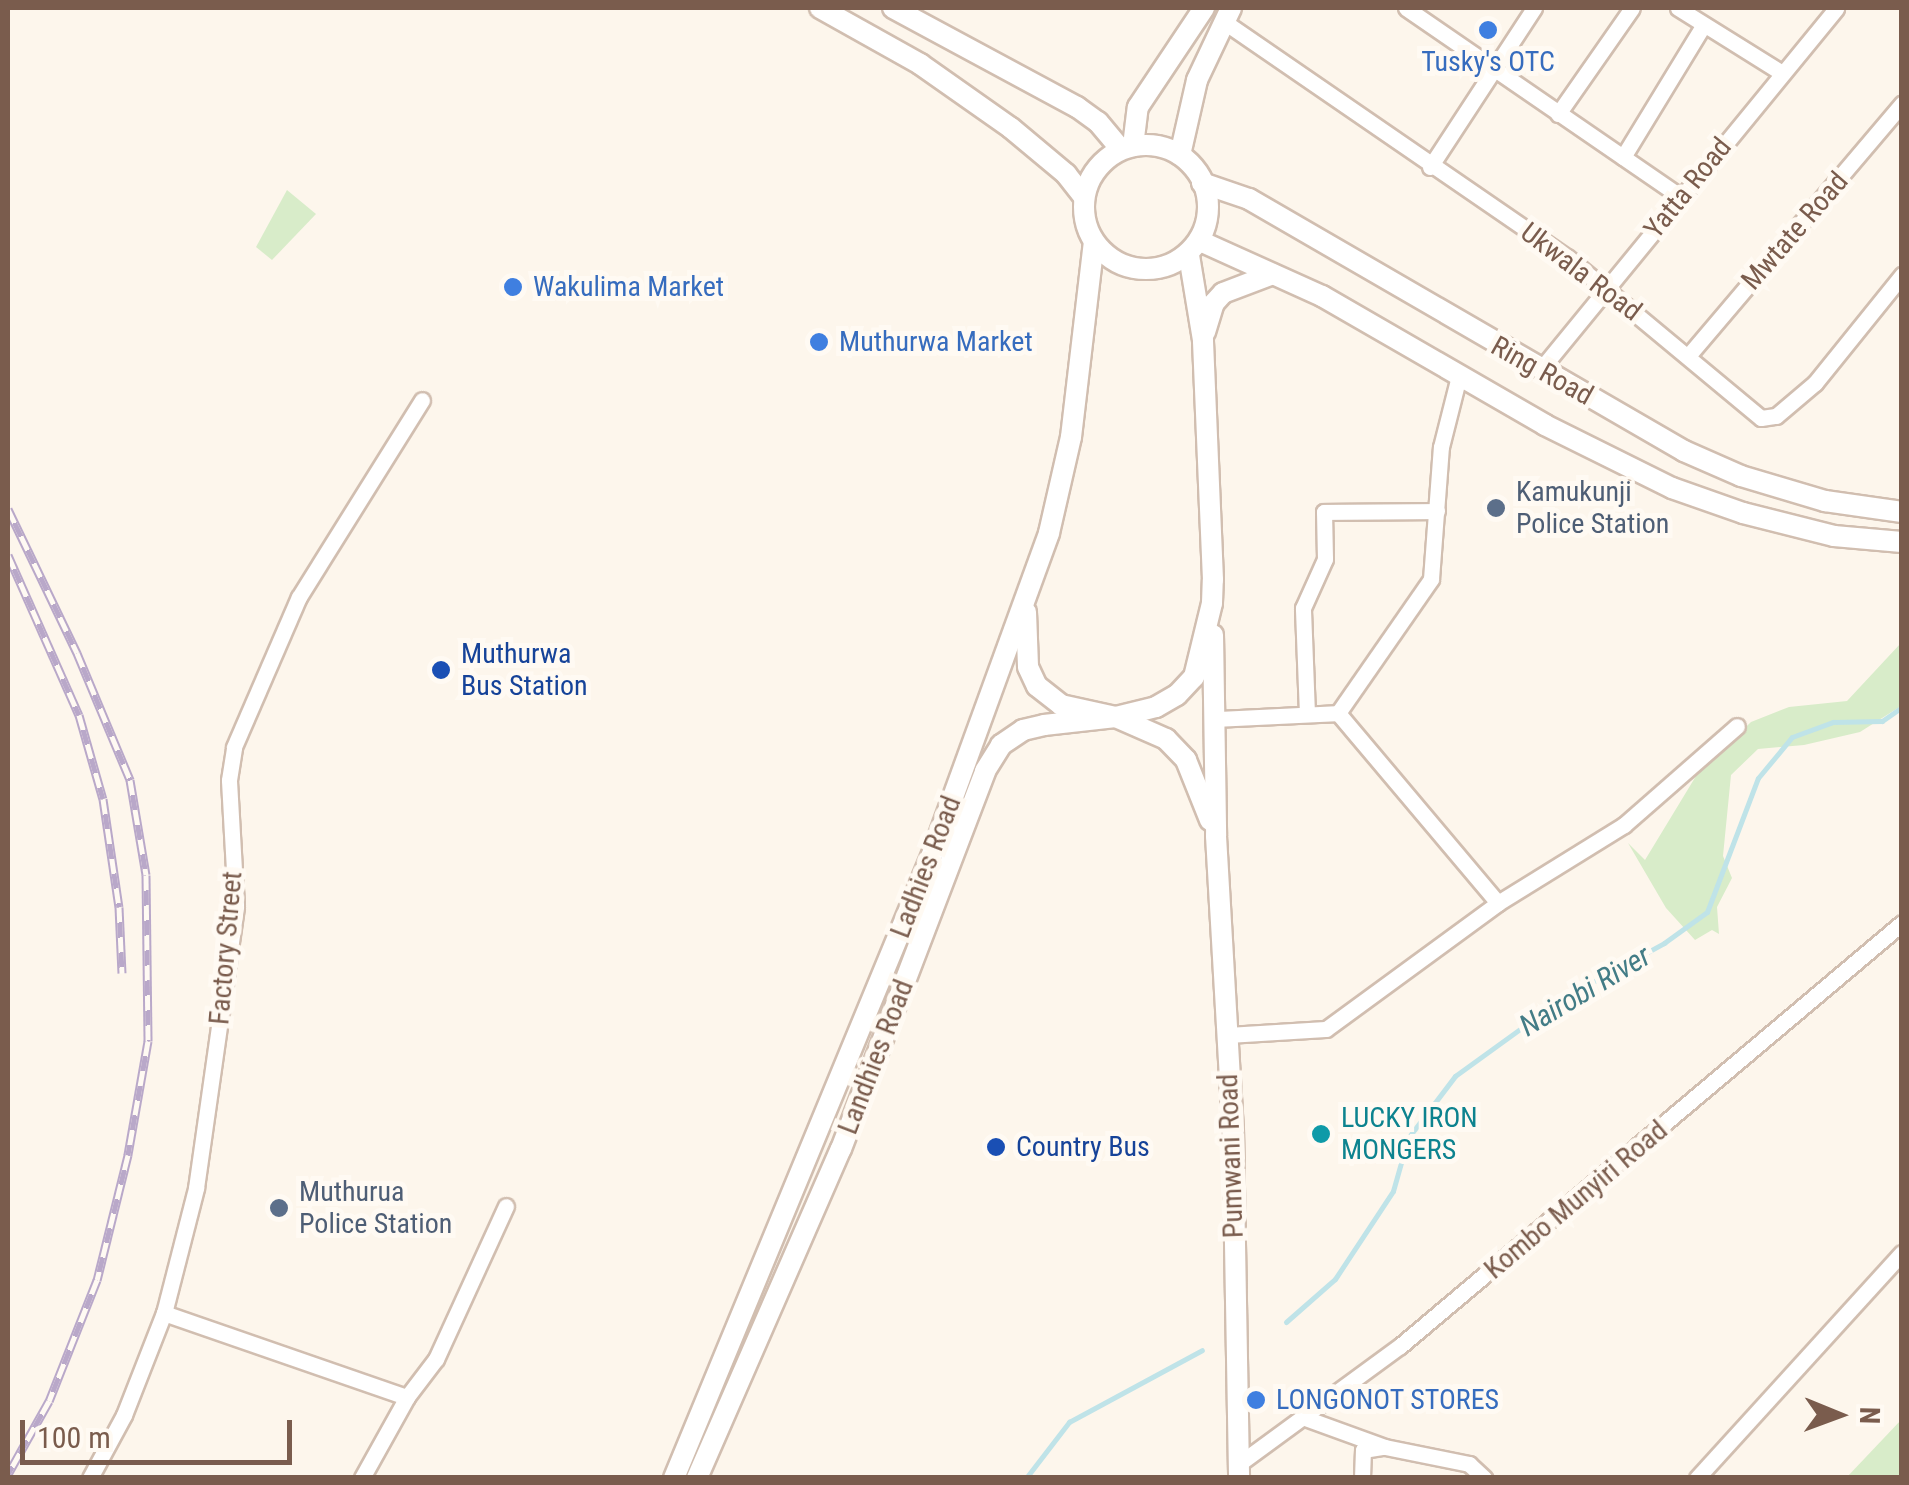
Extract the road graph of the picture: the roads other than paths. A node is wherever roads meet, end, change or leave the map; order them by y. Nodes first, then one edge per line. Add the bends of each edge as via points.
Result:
1 (820, 8) edge
2 (893, 8) edge
3 (1204, 8) edge
4 (1406, 8) edge
5 (1534, 8) edge
6 (1632, 8) edge
7 (1678, 8) edge
8 (1836, 8) edge
9 (1227, 14) edge
10 (1703, 26) junction
11 (1493, 71) junction
12 (1782, 73) junction
13 (1902, 104) edge
14 (1558, 114) junction
15 (1127, 148) junction
16 (1180, 155) junction
17 (1623, 157) junction
18 (1430, 167) junction
19 (1202, 182) junction
20 (1084, 197) junction
21 (1681, 197) junction
22 (1094, 241) junction
23 (1194, 248) junction
24 (1273, 274) junction
25 (1902, 275) edge
26 (1606, 287) junction
27 (1203, 340) junction
28 (1688, 356) junction
29 (1541, 369) junction
30 (1458, 376) junction
31 (422, 400) dead end
32 (1437, 511) junction
33 (1902, 512) edge
34 (1902, 542) edge
35 (1029, 586) junction
36 (1212, 604) junction
37 (1338, 713) junction
38 (1307, 714) junction
39 (1116, 717) junction
40 (1216, 718) junction
41 (1736, 726) dead end
42 (1216, 836) junction
43 (1498, 903) junction
44 (1902, 923) edge
45 (1227, 1035) junction
46 (506, 1206) dead end
47 (1902, 1253) edge
48 (164, 1312) junction
49 (408, 1396) junction
50 (1305, 1418) junction
51 (1385, 1447) junction
52 (1240, 1470) edge
53 (90, 1478) edge
54 (362, 1478) edge
55 (674, 1478) edge
56 (697, 1478) edge
57 (1362, 1478) edge
58 (1484, 1478) edge
59 (1696, 1478) edge

1 - 20 main road via 920,64 1011,128
2 - 15 main road via 1077,107
3 - 15 main road via 1138,107
4 - 11 street
5 - 11 street
6 - 14 street
7 - 10 street
8 - 12 street, Yatta Road
9 - 16 main road via 1197,80
9 - 18 street, Ukwala Road
10 - 12 street
10 - 17 street
11 - 14 street
11 - 18 street
12 - 21 street, Yatta Road
13 - 28 street, Mwtate Road
14 - 17 street
15 - 16 main road via 1166,148
15 - 20 main road via 1104,160
16 - 19 main road
17 - 21 street
18 - 26 street, Ukwala Road
19 - 23 main road via 1207,202
19 - 29 main road, Ring Road via 1249,199
20 - 22 main road
21 - 26 street, Yatta Road
22 - 23 main road via 1108,257 1148,270
22 - 35 main road via 1072,437
23 - 24 main road, Ring Road
23 - 27 main road, Landhies Road
24 - 27 main road via 1223,292
24 - 30 main road, Ring Road
25 - 28 street, Ukwala Road via 1814,384 1769,419
26 - 28 street, Ukwala Road
26 - 29 street, Yatta Road
27 - 36 main road, Landhies Road
29 - 33 main road, Ring Road via 1741,476 1825,501
30 - 32 street via 1441,447
30 - 34 main road, Ring Road via 1672,488 1834,536
31 - 48 street, Factory Street via 299,597 234,747 232,946 196,1188
32 - 37 street via 1431,579
32 - 38 street via 1324,512 1324,559 1303,608
35 - 39 main road, Landhies Road via 1024,633 1037,686 1061,705
35 - 55 main road, Ladhies Road via 933,852
36 - 39 main road, Landhies Road via 1194,677 1167,701
36 - 40 main road, Pumwani Road
37 - 38 street
37 - 43 street
38 - 40 street
39 - 42 main road via 1166,739 1186,760
39 - 56 main road, Landhies Road via 1023,730 1001,745 985,771 842,1149
40 - 42 main road, Pumwani Road
41 - 43 street via 1624,825
42 - 45 main road, Pumwani Road
43 - 45 street via 1326,1029
44 - 50 street, Kombo Munyiri Road via 1400,1346
45 - 52 main road, Pumwani Road
46 - 49 street via 436,1359
47 - 59 street
48 - 49 street
48 - 53 street, Factory Street via 124,1416
49 - 54 street
50 - 51 street
50 - 52 street, Kombo Munyiri Road
51 - 57 street via 1363,1450
51 - 58 street via 1469,1464

